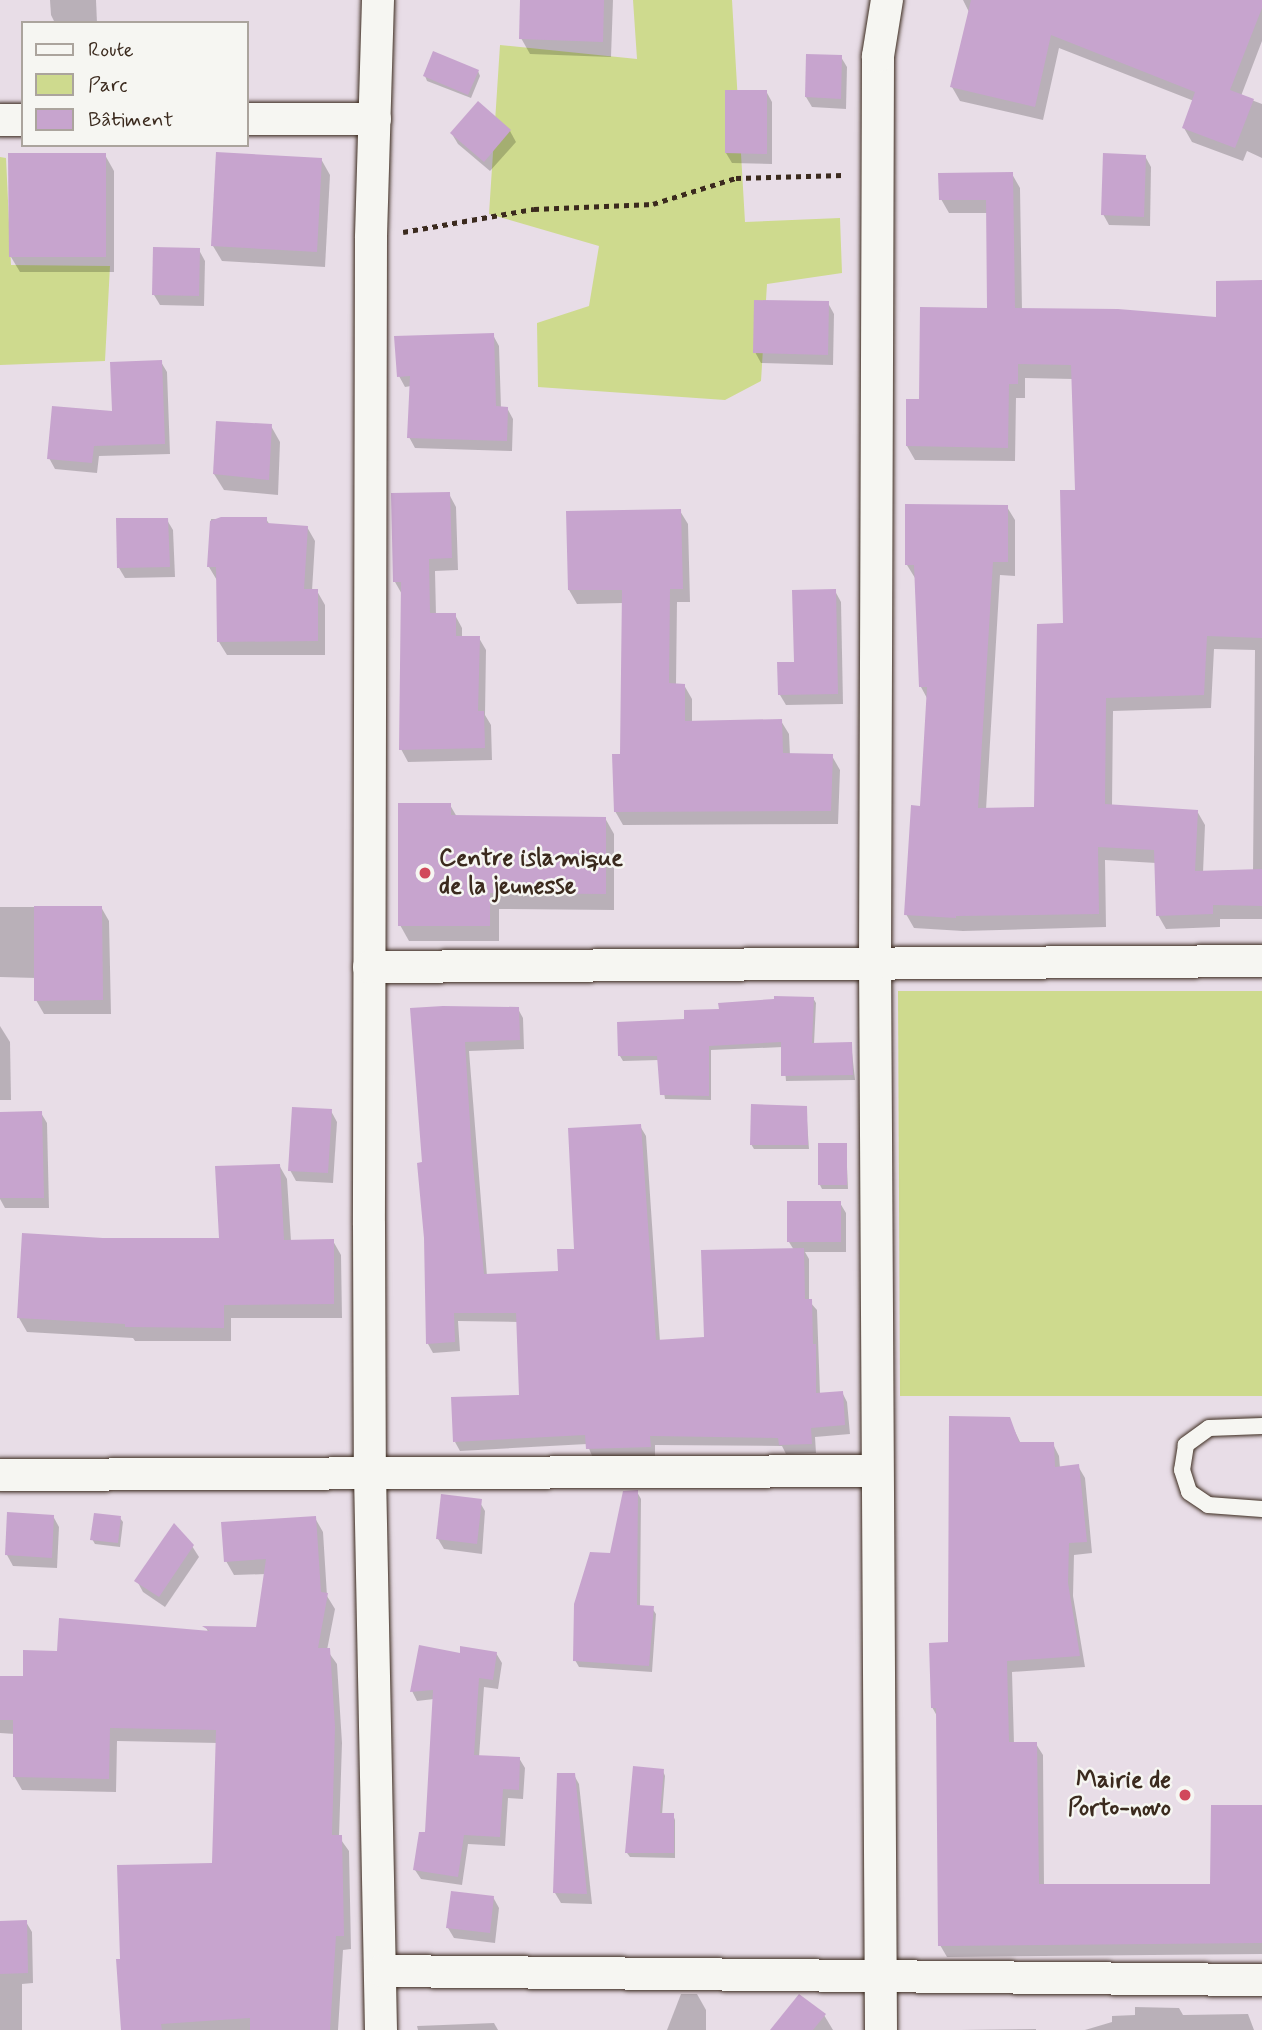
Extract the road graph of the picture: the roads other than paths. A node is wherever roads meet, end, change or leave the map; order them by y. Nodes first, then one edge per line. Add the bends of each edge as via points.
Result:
1 (378, 0) edge
2 (887, 0) edge
3 (248, 119) edge
4 (376, 119) junction
5 (0, 120) edge
6 (21, 120) edge
7 (1262, 961) edge
8 (875, 964) junction
9 (369, 967) junction
10 (1262, 1426) edge
11 (877, 1471) junction
12 (370, 1473) junction
13 (0, 1475) edge
14 (1262, 1509) edge
15 (382, 1971) junction
16 (881, 1976) junction
17 (1262, 1980) edge
18 (382, 2030) edge
19 (881, 2030) edge

1 - 4 street
2 - 8 street via 878,56
3 - 4 street
4 - 9 street
5 - 6 street
7 - 8 street
8 - 9 street
8 - 11 street
9 - 12 street
10 - 14 lane via 1209,1428 1186,1445 1182,1470 1189,1492 1208,1506
11 - 12 street
11 - 16 street
12 - 13 street
12 - 15 street
15 - 16 street
15 - 18 street
16 - 17 street
16 - 19 street

